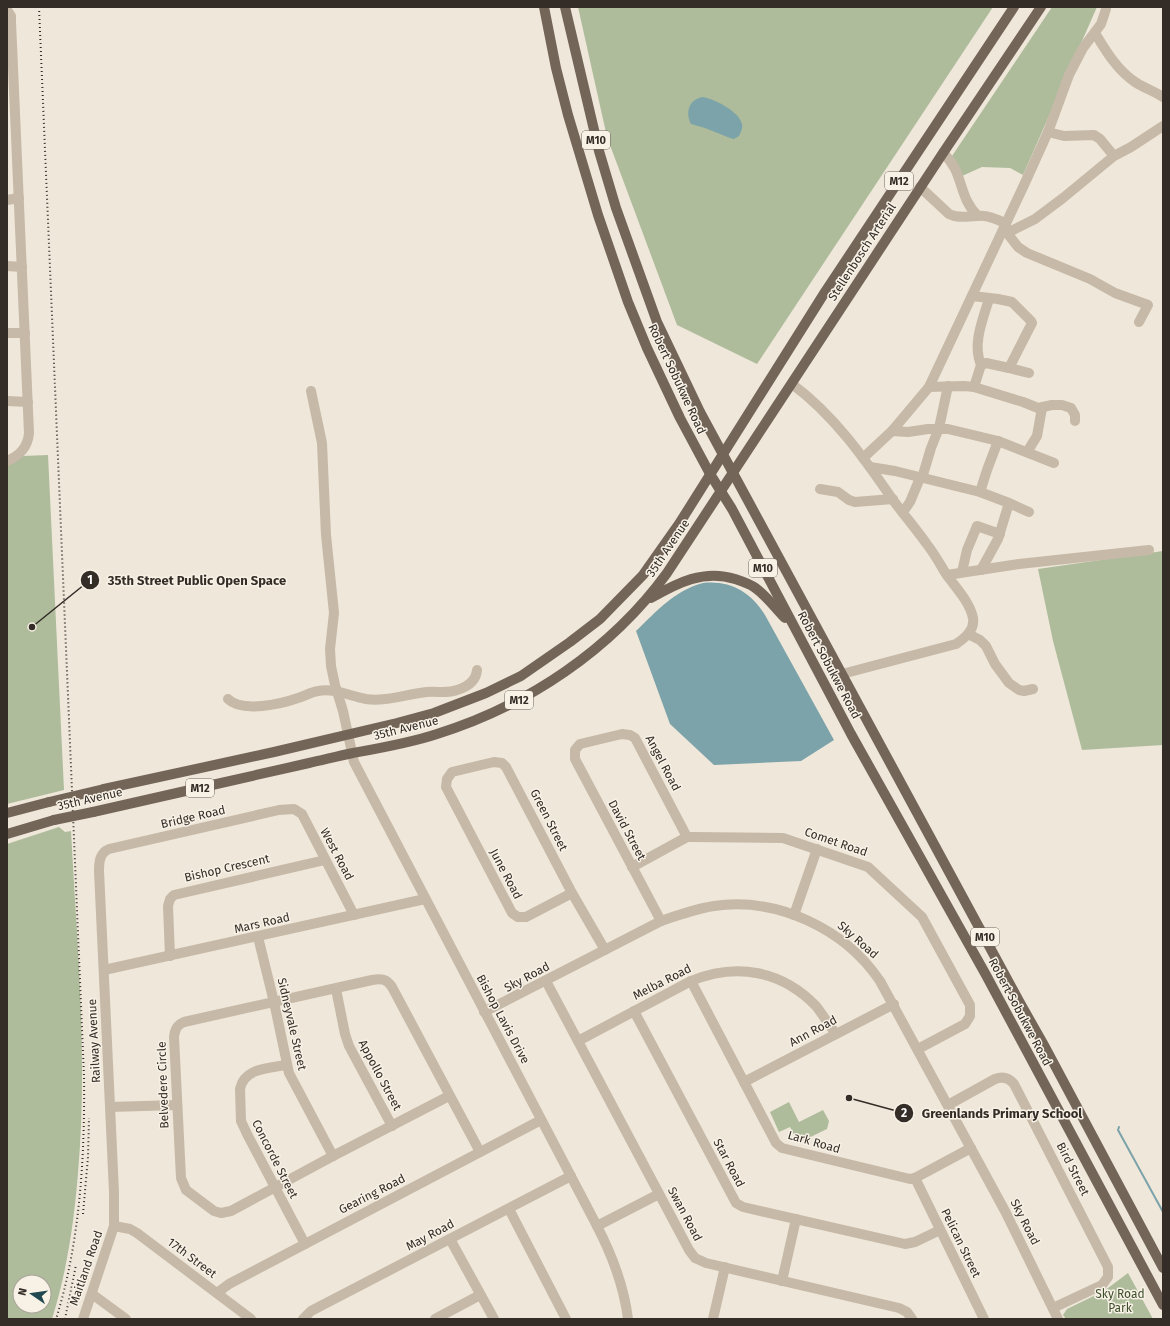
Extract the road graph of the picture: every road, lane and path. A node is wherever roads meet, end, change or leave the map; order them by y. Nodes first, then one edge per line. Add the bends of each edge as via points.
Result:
1 (537, 7) edge
2 (544, 7) edge
3 (566, 7) edge
4 (1014, 7) edge
5 (1040, 7) edge
6 (1106, 9) dead end
7 (7, 10) edge
8 (1094, 33) junction
9 (556, 68) junction
10 (1163, 97) edge
11 (1163, 126) edge
12 (1048, 132) junction
13 (943, 153) junction
14 (1114, 156) junction
15 (920, 187) junction
16 (19, 198) junction
17 (7, 200) edge
18 (978, 216) junction
19 (1006, 229) junction
20 (7, 266) edge
21 (22, 267) junction
22 (972, 296) junction
23 (989, 299) junction
24 (1139, 322) dead end
25 (7, 332) edge
26 (25, 333) junction
27 (981, 365) junction
28 (1009, 368) junction
29 (1029, 373) dead end
30 (792, 384) junction
31 (948, 386) junction
32 (929, 387) junction
33 (974, 387) junction
34 (311, 391) dead end
35 (7, 401) edge
36 (28, 402) junction
37 (1042, 408) junction
38 (1075, 421) dead end
39 (939, 428) junction
40 (892, 431) junction
41 (998, 441) junction
42 (1027, 452) junction
43 (723, 454) junction
44 (863, 458) junction
45 (7, 461) edge
46 (1054, 463) dead end
47 (870, 467) junction
48 (733, 472) junction
49 (710, 474) junction
50 (921, 478) junction
51 (820, 489) dead end
52 (721, 491) junction
53 (980, 492) junction
54 (893, 499) junction
55 (1009, 503) junction
56 (903, 512) junction
57 (1029, 512) dead end
58 (1000, 534) junction
59 (1149, 550) dead end
60 (981, 570) junction
61 (962, 572) junction
62 (947, 575) junction
63 (645, 602) junction
64 (793, 626) junction
65 (968, 634) junction
66 (478, 670) dead end
67 (842, 674) junction
68 (1033, 689) dead end
69 (337, 691) junction
70 (228, 699) dead end
71 (347, 734) junction
72 (575, 750) joint
73 (352, 753) junction
74 (446, 787) joint
75 (294, 809) joint
76 (7, 813) edge
77 (7, 834) edge
78 (687, 837) junction
79 (817, 849) junction
80 (101, 856) joint
81 (325, 860) junction
82 (632, 867) junction
83 (572, 893) junction
84 (425, 899) junction
85 (354, 915) junction
86 (794, 915) junction
87 (661, 921) junction
88 (258, 937) junction
89 (605, 950) junction
90 (170, 956) junction
91 (104, 970) junction
92 (691, 980) junction
93 (546, 981) junction
94 (336, 989) junction
95 (274, 1002) junction
96 (894, 1004) junction
97 (634, 1010) junction
98 (484, 1012) junction
99 (836, 1034) junction
100 (578, 1041) junction
101 (918, 1049) junction
102 (286, 1065) junction
103 (744, 1082) junction
104 (449, 1096) junction
105 (177, 1104) junction
106 (948, 1104) junction
107 (110, 1107) junction
108 (541, 1120) junction
109 (392, 1126) junction
110 (971, 1148) junction
111 (480, 1152) junction
112 (333, 1156) junction
113 (571, 1176) junction
114 (915, 1178) junction
115 (274, 1188) junction
116 (659, 1194) junction
117 (509, 1209) junction
118 (796, 1219) junction
119 (114, 1226) junction
120 (597, 1226) junction
121 (940, 1230) junction
122 (450, 1239) junction
123 (305, 1244) junction
124 (725, 1267) junction
125 (1163, 1268) edge
126 (782, 1281) junction
127 (217, 1293) junction
128 (92, 1294) junction
129 (480, 1295) junction
130 (1163, 1305) edge
131 (1053, 1308) junction
132 (83, 1319) edge
133 (126, 1319) edge
134 (251, 1319) edge
135 (303, 1319) edge
136 (435, 1319) edge
137 (494, 1319) edge
138 (566, 1319) edge
139 (628, 1319) edge
140 (713, 1319) edge
141 (912, 1319) edge
142 (984, 1319) edge
143 (1058, 1319) edge

1 - 9 main road
2 - 9 main road, Robert Sobukwe Road / M10
3 - 43 main road, Robert Sobukwe Road / M10 via 600,157 638,271 690,394
4 - 43 main road, Stellenbosch Arterial / M12 via 825,292
5 - 13 main road, Stellenbosch Arterial / M12
6 - 8 street via 1101,24
7 - 16 street via 11,19
8 - 10 street via 1122,71 1134,81
8 - 12 street via 1069,75
9 - 49 main road, Robert Sobukwe Road / M10 via 598,215 635,319 680,418
11 - 14 street
12 - 14 street via 1064,136 1094,135
12 - 19 street
13 - 15 main road, Stellenbosch Arterial / M12
13 - 18 street via 957,171 966,200
14 - 19 street via 1035,219
15 - 18 street via 949,214 955,217
15 - 30 main road, Stellenbosch Arterial / M12
16 - 17 street
16 - 21 street
18 - 19 street via 992,217
19 - 22 street
19 - 24 street via 1018,247 1027,252 1090,279 1115,293 1148,304
20 - 21 street
21 - 26 street
22 - 23 street
22 - 32 street
23 - 27 street via 978,345
23 - 28 street via 1012,302 1032,322
25 - 26 street
26 - 36 street
27 - 28 street via 986,363
27 - 33 street
28 - 29 street
30 - 44 street via 825,413
30 - 48 main road, Stellenbosch Arterial / M12
31 - 32 street
31 - 33 street
31 - 39 street
32 - 40 street
33 - 37 street
34 - 69 street, Bishop Lavis Drive via 322,443 326,535 334,613 331,657
35 - 36 street
36 - 45 street via 28,441 20,453
37 - 38 street via 1052,405 1066,406 1073,411
37 - 42 street via 1037,436
39 - 40 street via 908,432
39 - 41 street
39 - 50 street
40 - 44 street
41 - 42 street
41 - 53 street
42 - 46 street
43 - 48 main road, Robert Sobukwe Road / M10
43 - 49 main road, Stellenbosch Arterial / M12
44 - 47 street
47 - 50 street
47 - 54 street
48 - 52 main road, Stellenbosch Arterial / M12
48 - 67 main road, Robert Sobukwe Road / M10
49 - 52 main road, Robert Sobukwe Road / M10
49 - 71 main road, 35th Avenue / M12 via 643,574 600,618 570,642 521,676 466,702 417,718
50 - 53 street
50 - 56 street
51 - 54 street via 838,492 855,502
52 - 63 main road, 35th Avenue / M12
52 - 64 main road, Robert Sobukwe Road / M10
53 - 55 street
54 - 56 street
55 - 57 street
55 - 58 street
56 - 62 street
58 - 60 street
58 - 61 street via 977,526 967,550
59 - 60 street
60 - 61 street
61 - 62 street
62 - 65 street via 970,610 973,619
63 - 64 main road via 670,587 691,579 706,576 728,577 755,588
63 - 73 main road, 35th Avenue / M12 via 604,642 526,697 448,731
64 - 130 main road, Robert Sobukwe Road / M10 via 990,982
65 - 67 street via 947,648
65 - 68 street via 986,646 1009,683 1019,690
66 - 69 street via 467,686 451,692 374,699
67 - 125 main road, Robert Sobukwe Road / M10
69 - 70 street via 318,691 282,703 246,707 236,705
69 - 71 street, Bishop Lavis Drive
71 - 73 street, Bishop Lavis Drive
71 - 76 main road, 35th Avenue / M12, bridge
72 - 78 street, Angel Road via 580,744 622,734 635,738
72 - 82 street, David Street via 575,758
73 - 77 main road, 35th Avenue / M12, bridge via 54,820
73 - 84 street, Bishop Lavis Drive via 357,768
74 - 83 street, June Road via 512,914 526,917
74 - 83 street, Green Street via 447,778 452,772 494,762 502,763
75 - 80 street, Bridge Road via 279,810 109,849
75 - 81 street, West Road via 302,814
78 - 79 street, Comet Road via 776,837
78 - 82 street, Comet Road
79 - 86 street
79 - 101 street, Comet Road via 868,866 922,917 970,1005 970,1016 965,1024
80 - 91 street, Railway Avenue via 99,871
81 - 85 street, West Road
81 - 90 street, Bishop Crescent via 174,894 168,906
82 - 87 street, David Street
83 - 89 street, Green Street
84 - 85 street, Mars Road
84 - 98 street, Bishop Lavis Drive
85 - 88 street, Mars Road
86 - 87 street, Sky Road via 764,907 732,905 714,906
86 - 96 street, Sky Road via 827,930 858,954 873,971
87 - 89 street, Sky Road
88 - 90 street, Mars Road
88 - 95 street, Sidneyvale Street
89 - 93 street, Sky Road
90 - 91 street, Mars Road
91 - 107 street, Railway Avenue
92 - 97 street, Melba Road
92 - 99 street, Melba Road via 732,971 768,975 791,986 809,1000
92 - 103 street, Lark Road
93 - 98 street, Sky Road
93 - 100 street, Swan Road
94 - 95 street, Belvedere Circle
94 - 104 street, Belvedere Circle via 375,979 384,979 388,982
94 - 109 street, Appollo Street via 349,1046
95 - 102 street, Sidneyvale Street
95 - 105 street, Belvedere Circle via 184,1022 177,1026 174,1037
96 - 99 street, Ann Road
96 - 101 street, Sky Road
97 - 100 street, Melba Road
97 - 118 street, Star Road via 734,1201 743,1207
98 - 108 street, Bishop Lavis Drive
99 - 103 street, Ann Road
100 - 116 street, Swan Road
101 - 106 street, Sky Road
102 - 112 street, Sidneyvale Street via 292,1081
102 - 115 street, Concorde Street via 254,1072 247,1076 240,1089 242,1125
103 - 114 street, Lark Road via 776,1143 782,1148 903,1178
104 - 109 street, Belvedere Circle
104 - 111 street, Belvedere Circle
105 - 107 street
105 - 115 street, Belvedere Circle via 180,1174 186,1190 217,1213 221,1213 231,1211
106 - 110 street, Sky Road
106 - 131 street, Bird Street via 995,1079 1004,1078 1011,1081 1067,1186 1108,1267 1108,1274 1102,1285
107 - 119 street, Railway Avenue
108 - 111 street, Gearing Road
108 - 113 street, Bishop Lavis Drive
109 - 112 street, Belvedere Circle
110 - 114 street
110 - 131 street, Sky Road
111 - 123 street, Gearing Road
112 - 115 street, Belvedere Circle
113 - 117 street, May Road
113 - 120 street, Bishop Lavis Drive
114 - 121 street, Pelican Street
115 - 123 street, Concorde Street
116 - 120 street
116 - 124 street, Swan Road via 693,1256 702,1262
117 - 122 street, May Road
117 - 138 street
118 - 121 street, Star Road via 906,1244
118 - 126 street
119 - 127 street, 17th Street via 137,1233
119 - 128 street, Maitland Road
120 - 139 street, Bishop Lavis Drive via 621,1284
121 - 142 street, Pelican Street
122 - 129 street
122 - 135 street, May Road via 311,1311
123 - 127 street, Gearing Road via 229,1284
124 - 126 street, Swan Road
124 - 140 street
126 - 141 street, Swan Road via 899,1308 907,1312
127 - 134 street, 17th Street
128 - 132 street, Maitland Road
128 - 133 street
129 - 136 street
129 - 137 street
131 - 143 street, Sky Road

